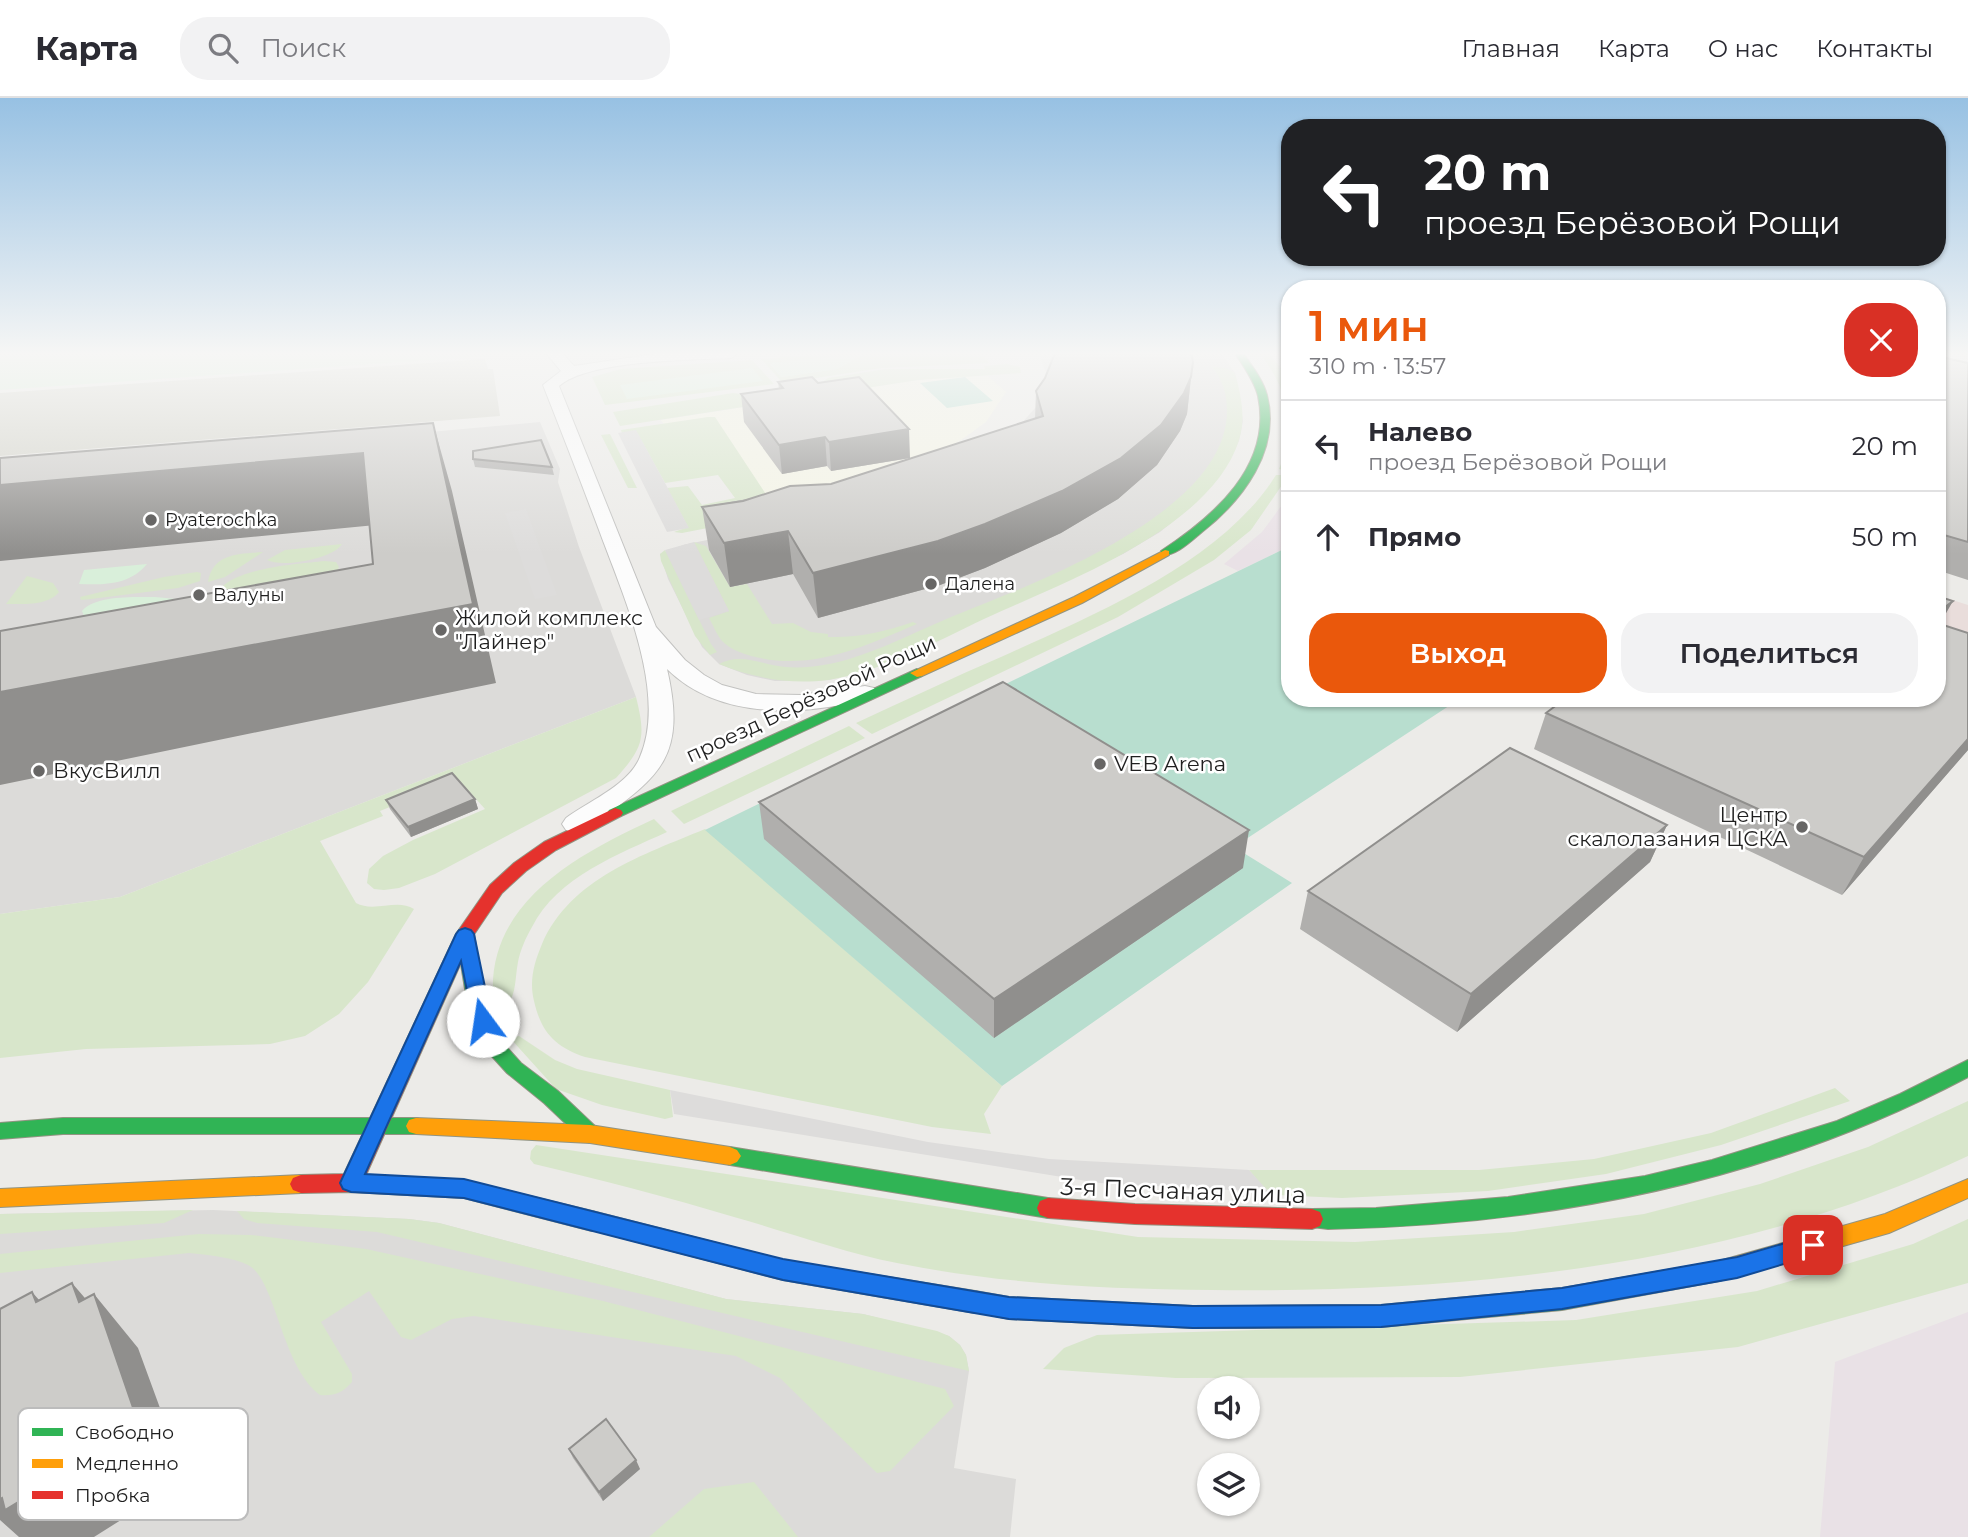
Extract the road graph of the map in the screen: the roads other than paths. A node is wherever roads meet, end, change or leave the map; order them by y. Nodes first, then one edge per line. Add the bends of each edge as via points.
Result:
1 (565, 420) edge
2 (1266, 420) edge
3 (645, 625) junction
4 (888, 687) junction
5 (550, 846) junction
6 (465, 934) junction
7 (1968, 1068) edge
8 (378, 1124) junction
9 (0, 1130) edge
10 (590, 1134) junction
11 (351, 1183) junction
12 (1968, 1188) edge
13 (0, 1198) edge

1 - 3 street
2 - 4 street, проезд Берёзовой Рощи via 1262,450 1237,493 1211,520 1175,546 1083,599
3 - 4 street via 671,660 696,681 725,694 794,703
3 - 5 street via 662,719 661,739 652,761 629,786
4 - 5 street, проезд Берёзовой Рощи
5 - 6 street, проезд Берёзовой Рощи via 496,889
6 - 8 street, проезд Берёзовой Рощи
6 - 10 street via 475,992 494,1046 515,1070
7 - 10 street, 3-я Песчаная улица via 1921,1095 1844,1127 1739,1161 1615,1190 1500,1208 1347,1220 1040,1207
8 - 9 street, 3-я Песчаная улица
8 - 10 street, 3-я Песчаная улица
8 - 11 street, проезд Берёзовой Рощи
11 - 12 street via 464,1189 783,1270 1009,1308 1193,1317 1381,1316 1562,1298 1737,1268 1889,1223
11 - 13 street

